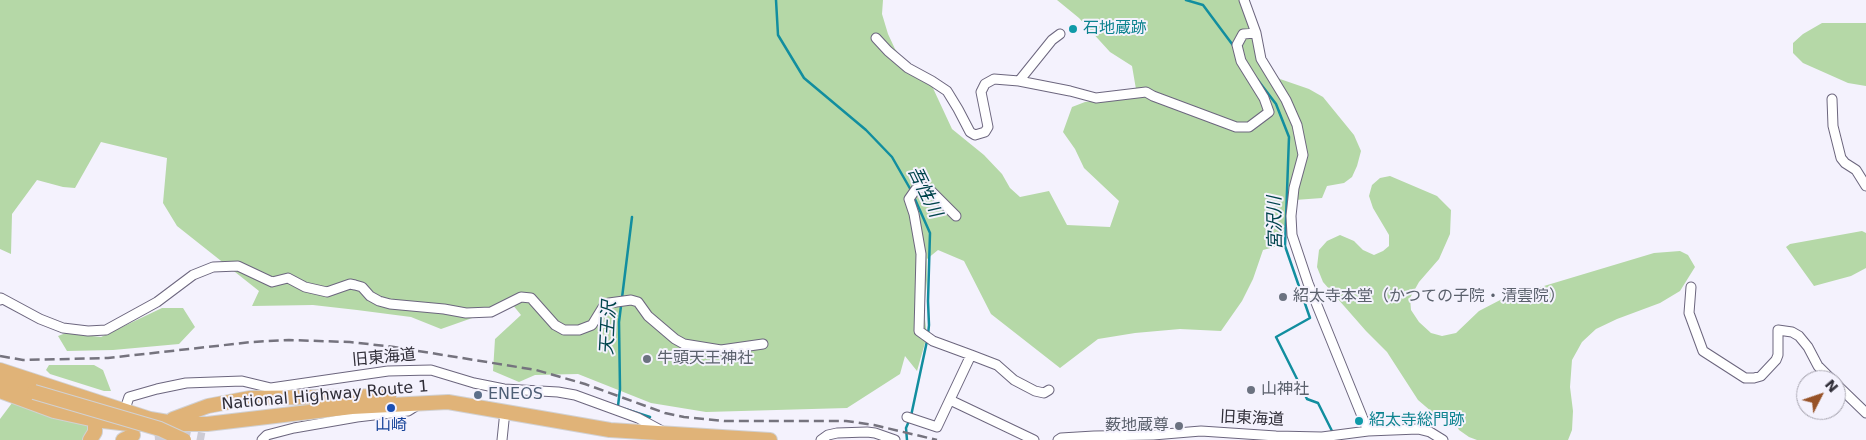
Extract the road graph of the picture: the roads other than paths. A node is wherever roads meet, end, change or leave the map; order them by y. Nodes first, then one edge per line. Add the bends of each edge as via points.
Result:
1 (1244, 0) edge
2 (1256, 33) junction
3 (1060, 34) dead end
4 (876, 38) dead end
5 (1019, 81) junction
6 (1832, 99) dead end
7 (1866, 186) edge
8 (956, 216) dead end
9 (1691, 287) dead end
10 (0, 300) edge
11 (762, 344) dead end
12 (971, 355) junction
13 (0, 370) edge
14 (1822, 370) edge
15 (0, 380) edge
16 (1049, 390) dead end
17 (0, 392) edge
18 (1846, 394) edge
19 (950, 400) junction
20 (448, 402) junction
21 (421, 403) junction
22 (124, 411) junction
23 (505, 411) junction
24 (1866, 413) edge
25 (906, 417) dead end
26 (94, 420) junction
27 (176, 421) junction
28 (119, 424) junction
29 (1368, 431) junction
30 (664, 432) junction
31 (686, 437) edge
32 (1236, 437) edge
33 (1130, 438) edge
34 (90, 440) edge
35 (173, 440) edge
36 (184, 440) edge
37 (262, 440) edge
38 (502, 440) edge
39 (770, 440) edge
40 (821, 440) edge
41 (895, 440) edge
42 (1034, 440) edge
43 (1058, 440) edge
44 (1443, 440) edge

1 - 2 street
2 - 5 street via 1242,34 1237,45 1241,61 1269,112 1249,127 1236,127 1146,92 1096,98
2 - 29 street via 1262,59 1297,126 1303,155 1294,188 1292,235
3 - 5 street
4 - 5 street via 908,68 947,91 970,132 975,135 985,132 988,127 981,92 985,84 994,79
6 - 7 street via 1834,133 1841,158 1856,170
8 - 12 street via 924,187 916,188 909,199 921,254 920,331 933,341
9 - 14 street via 1689,313 1702,352 1745,378 1754,378 1761,376 1776,360 1778,330 1792,332 1808,347
10 - 11 street via 63,328 106,330 157,302 193,275 213,267 238,266 272,282 288,278 305,287 327,292 355,284 370,296 390,304 466,313 492,312 521,297 532,298 555,325 564,330 579,330 592,325 608,303 631,300 638,302 648,316 684,344 721,350
12 - 16 street via 997,366 1034,391 1044,393
12 - 19 street
13 - 22 highway, National Highway Route 1
15 - 36 highway, bridge via 160,429
17 - 26 highway, National Highway Route 1 via 54,411
18 - 24 street
19 - 25 street via 936,427
19 - 42 street
20 - 21 highway, National Highway Route 1
20 - 23 highway, National Highway Route 1
20 - 27 highway via 404,396 250,398 208,406
21 - 27 highway, National Highway Route 1 via 352,407 207,424
21 - 37 street via 408,411 294,428 268,435
22 - 27 highway, National Highway Route 1 via 150,419
22 - 28 street, 旧東海道
22 - 30 street, 旧東海道 via 129,397 186,383 242,381 271,388 388,371 432,370 504,389 575,395 638,418
23 - 30 highway, National Highway Route 1 via 610,430
23 - 38 street
26 - 28 highway, National Highway Route 1
26 - 34 highway via 95,432
27 - 28 highway, National Highway Route 1 via 159,426
27 - 35 highway via 179,431
29 - 32 street, 旧東海道 via 1314,436
29 - 44 street, 旧東海道 via 1418,429
30 - 31 highway, National Highway Route 1
31 - 39 highway, National Highway Route 1
32 - 33 street, 旧東海道 via 1201,431
33 - 43 street, 旧東海道
40 - 41 street via 828,434 875,432

